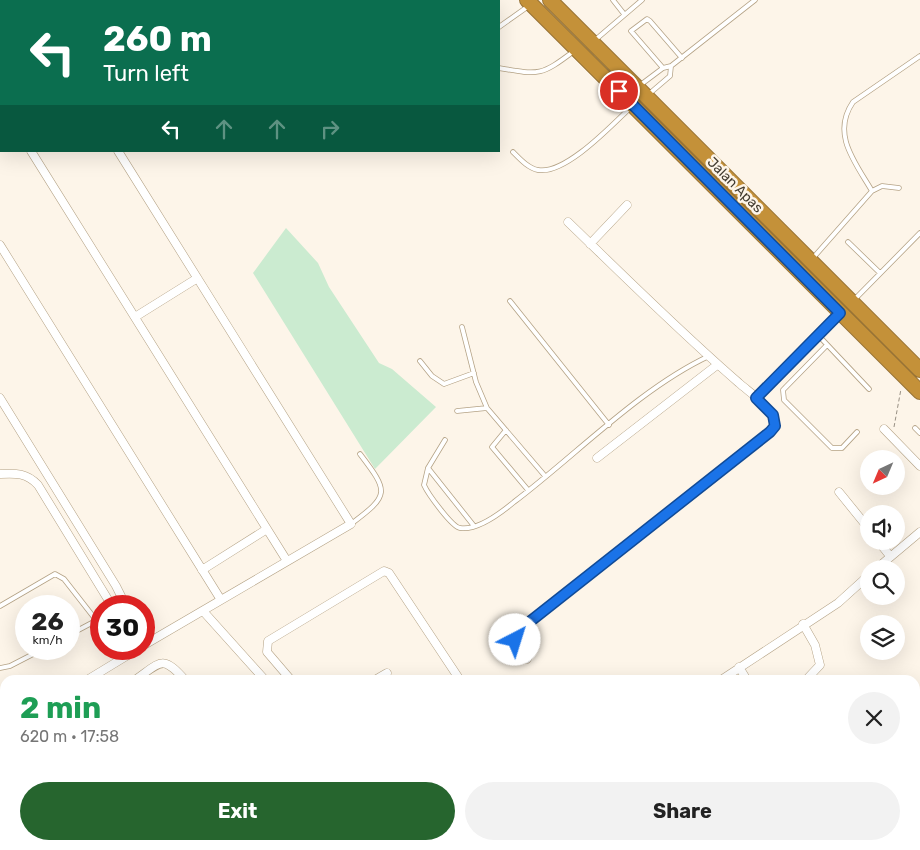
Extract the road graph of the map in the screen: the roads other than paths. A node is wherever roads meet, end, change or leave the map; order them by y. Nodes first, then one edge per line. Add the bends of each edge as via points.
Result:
1 (550, 0) edge
2 (613, 0) edge
3 (642, 0) edge
4 (531, 1) edge
5 (753, 1) edge
6 (624, 14) junction
7 (500, 26) edge
8 (592, 42) junction
9 (577, 49) junction
10 (920, 56) edge
11 (682, 58) junction
12 (672, 66) junction
13 (500, 68) edge
14 (662, 68) junction
15 (642, 92) junction
16 (630, 108) junction
17 (32, 152) edge
18 (119, 152) edge
19 (513, 152) dead end
20 (725, 175) junction
21 (899, 188) dead end
22 (872, 191) junction
23 (627, 205) dead end
24 (742, 213) junction
25 (568, 222) dead end
26 (920, 233) edge
27 (848, 242) dead end
28 (0, 244) edge
29 (590, 244) junction
30 (811, 260) junction
31 (880, 273) junction
32 (196, 279) junction
33 (510, 301) dead end
34 (852, 302) junction
35 (840, 313) junction
36 (135, 318) junction
37 (462, 327) dead end
38 (818, 335) junction
39 (827, 345) junction
40 (709, 356) junction
41 (420, 361) dead end
42 (717, 365) junction
43 (920, 370) edge
44 (474, 373) junction
45 (869, 389) dead end
46 (920, 392) edge
47 (0, 398) edge
48 (756, 398) junction
49 (487, 408) junction
50 (458, 411) dead end
51 (609, 425) junction
52 (915, 428) dead end
53 (506, 430) junction
54 (857, 432) dead end
55 (887, 432) road end
56 (920, 433) edge
57 (445, 440) dead end
58 (360, 454) dead end
59 (597, 458) dead end
60 (920, 466) edge
61 (428, 468) junction
62 (0, 474) edge
63 (545, 476) junction
64 (528, 490) junction
65 (839, 492) dead end
66 (860, 519) edge
67 (351, 524) junction
68 (474, 526) junction
69 (267, 529) junction
70 (920, 532) edge
71 (885, 550) edge
72 (890, 556) junction
73 (886, 560) edge
74 (287, 561) junction
75 (202, 570) junction
76 (860, 583) edge
77 (105, 595) edge
78 (120, 595) edge
79 (221, 600) junction
80 (0, 606) edge
81 (203, 611) junction
82 (90, 612) edge
83 (803, 624) junction
84 (155, 639) edge
85 (528, 659) dead end
86 (22, 660) edge
87 (120, 660) edge
88 (739, 667) junction
89 (0, 668) edge
90 (387, 673) dead end
91 (95, 675) edge
92 (144, 675) edge
93 (180, 675) edge
94 (261, 675) edge
95 (287, 675) edge
96 (384, 675) edge
97 (457, 675) edge
98 (728, 675) edge
99 (744, 675) edge
100 (811, 675) edge

1 - 8 highway, Jalan Apas
2 - 6 lane
3 - 6 lane
4 - 7 lane
4 - 9 highway, Jalan Apas
5 - 11 lane
6 - 8 lane
8 - 15 highway, Jalan Apas
9 - 13 lane via 544,72 534,74
9 - 16 highway, Jalan Apas
10 - 22 lane via 853,102 846,113 843,123 848,147
11 - 12 lane
11 - 14 lane via 647,18 632,31
12 - 14 lane
12 - 15 lane via 670,76
14 - 15 lane
15 - 20 highway, Jalan Apas
16 - 19 lane via 582,151 551,169 533,169
16 - 24 highway, Jalan Apas
17 - 36 street
18 - 32 street
20 - 24 highway via 721,186 741,207
20 - 30 highway, Jalan Apas
21 - 22 lane via 882,186
22 - 30 lane
23 - 29 street
24 - 35 highway, Jalan Apas
25 - 29 street
26 - 31 lane
27 - 31 lane
28 - 75 street
29 - 40 street
30 - 34 highway, Jalan Apas
31 - 34 lane
32 - 36 street
32 - 67 street
33 - 51 lane
34 - 43 highway, Jalan Apas
35 - 38 street
35 - 46 highway, Jalan Apas
36 - 69 street
37 - 44 lane
38 - 39 lane
38 - 48 street
39 - 45 lane
39 - 54 lane via 783,390 782,395 832,448 842,448
40 - 42 street
40 - 51 lane via 682,371
41 - 44 lane via 432,376 444,384
42 - 48 street
42 - 59 street
44 - 49 lane
47 - 78 street
48 - 85 street via 773,415 775,426 770,432 518,631 515,640
49 - 50 lane
49 - 53 lane
51 - 63 lane
52 - 56 lane
53 - 63 lane
53 - 64 lane via 493,444 493,452
55 - 60 street
57 - 61 lane
58 - 67 lane via 379,479 381,492 374,506
61 - 68 lane
61 - 68 lane via 424,486 455,526
62 - 77 street via 17,473 38,485
63 - 64 lane
64 - 68 lane via 514,503
65 - 66 street
67 - 74 street
69 - 74 street
69 - 75 street
70 - 72 street
71 - 72 street
72 - 73 street
74 - 79 street
75 - 79 street
76 - 83 street via 843,599
79 - 81 street
80 - 82 lane via 55,574 64,579
81 - 84 street
81 - 94 street
83 - 88 street
83 - 100 street via 815,645 820,665
86 - 89 lane
87 - 91 street
88 - 98 street
88 - 99 street
90 - 96 street
92 - 93 street via 167,663
95 - 97 street via 267,652 268,641 384,571 389,573

